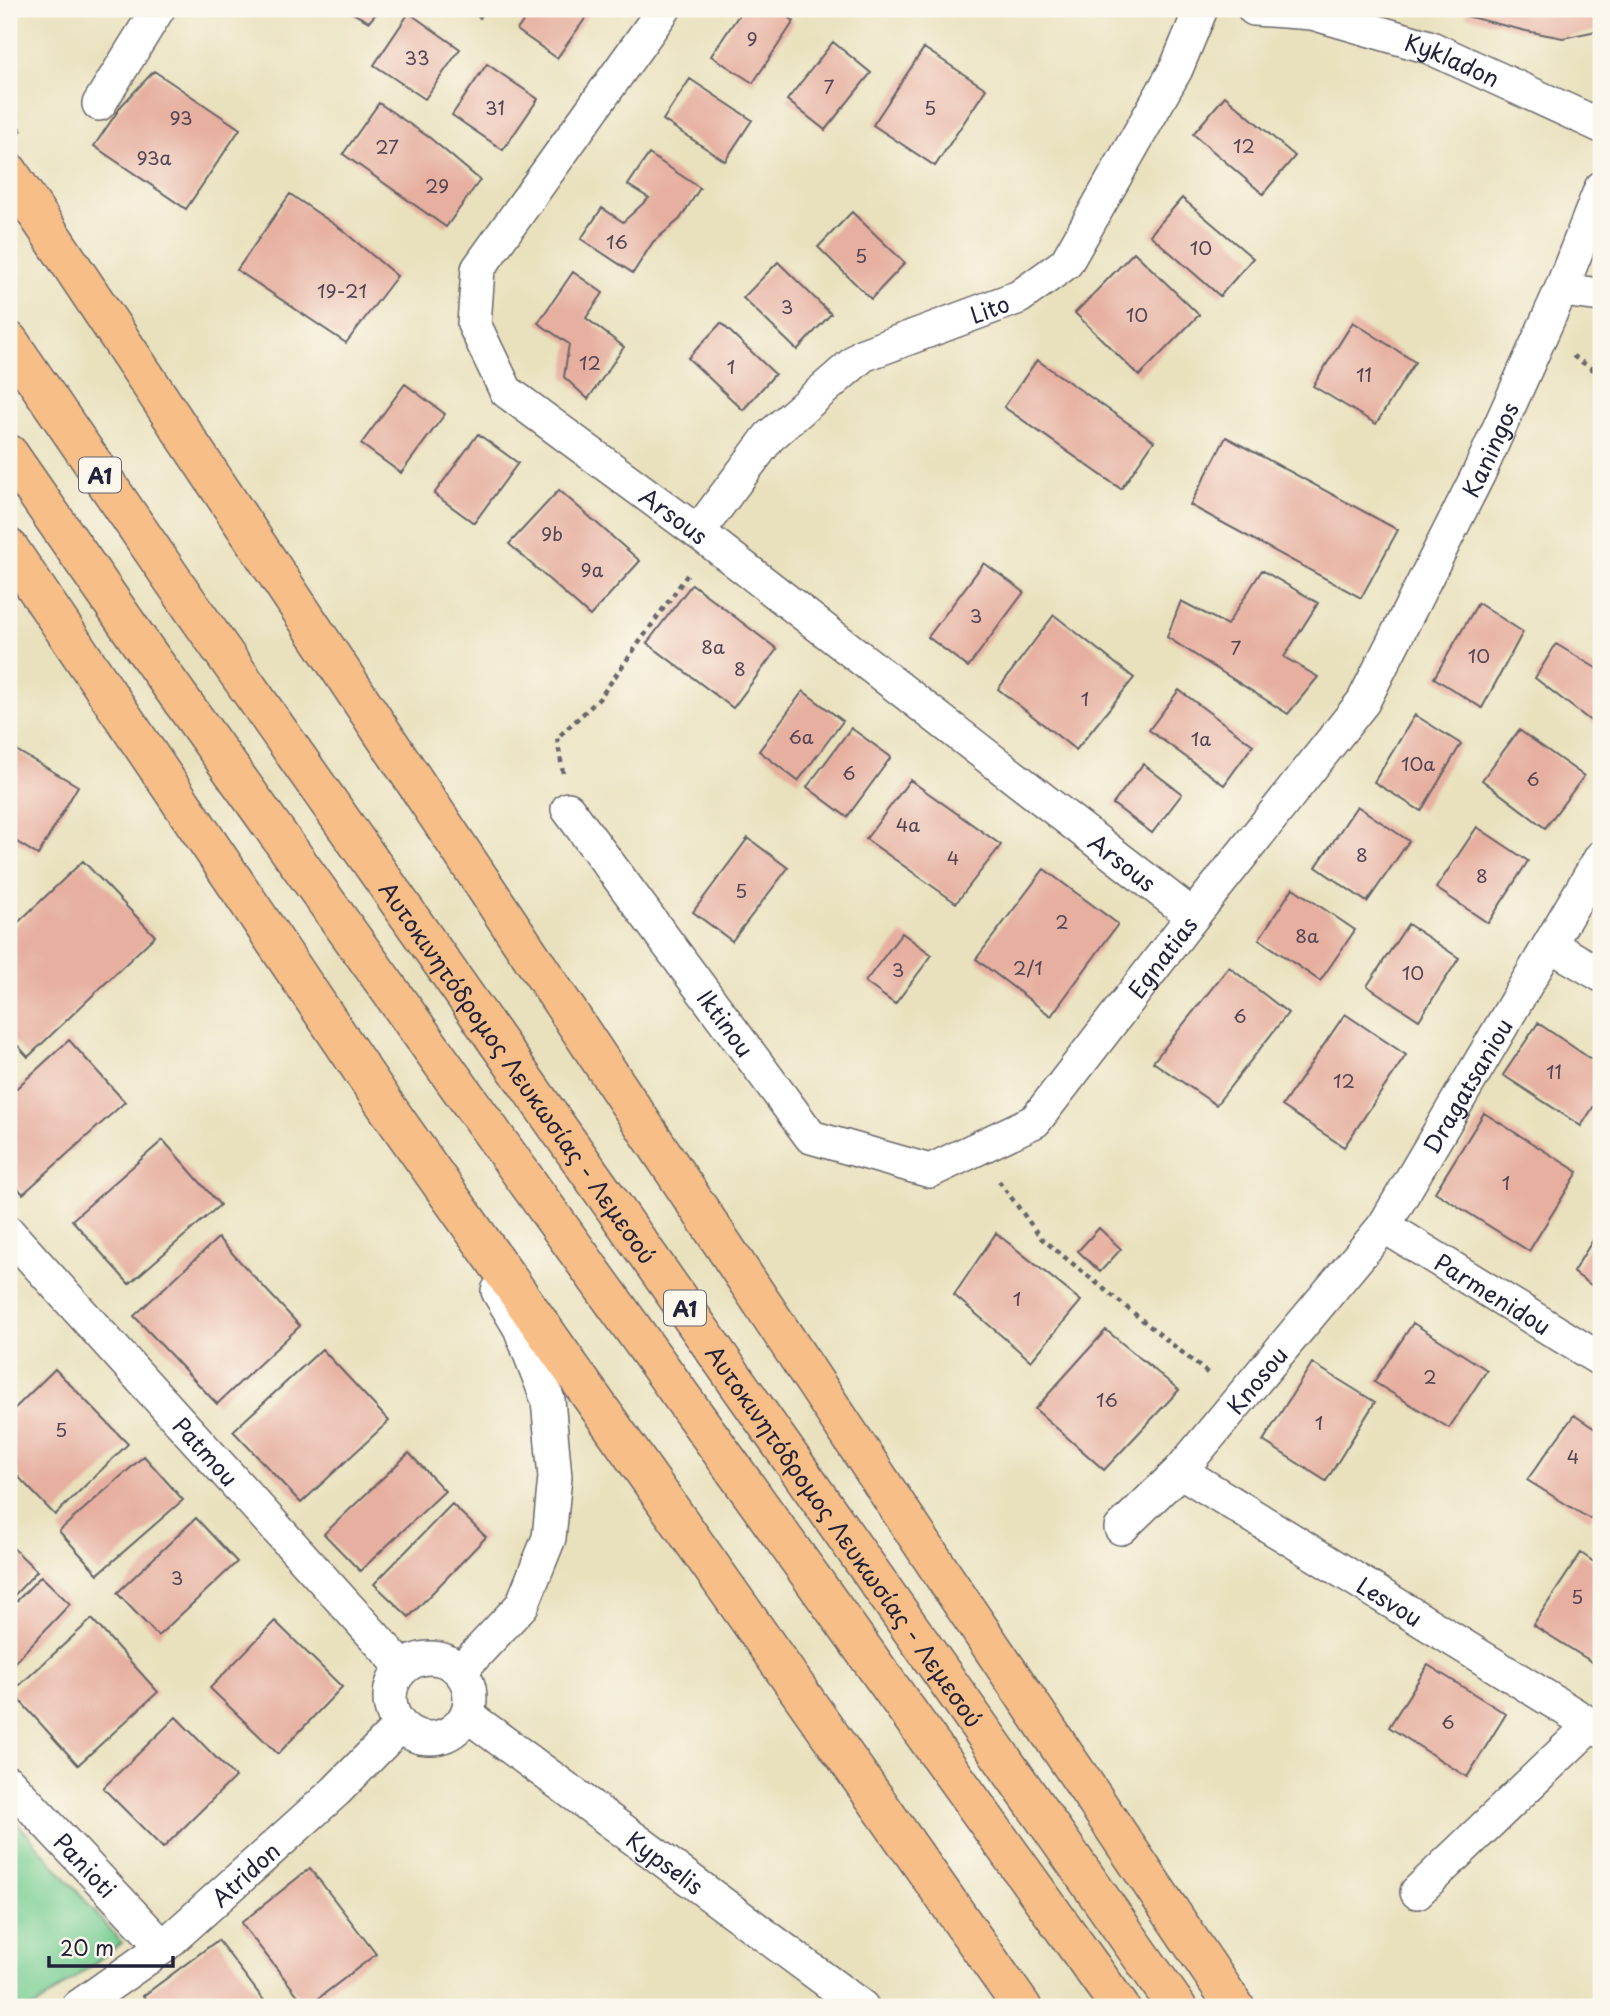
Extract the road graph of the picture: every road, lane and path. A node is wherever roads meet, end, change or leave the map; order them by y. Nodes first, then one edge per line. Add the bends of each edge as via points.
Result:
1 (158, 9) edge
2 (664, 9) edge
3 (1201, 9) edge
4 (1254, 9) edge
5 (99, 104) dead end
6 (1601, 126) edge
7 (9, 172) edge
8 (1601, 188) edge
9 (1561, 290) junction
10 (1601, 295) edge
11 (9, 341) edge
12 (9, 454) edge
13 (705, 537) junction
14 (9, 548) edge
15 (1363, 702) joint
16 (568, 809) joint
17 (1601, 857) edge
18 (1193, 916) junction
19 (1550, 945) junction
20 (1601, 975) edge
21 (384, 1102) junction
22 (975, 1150) junction
23 (930, 1171) joint
24 (1384, 1226) junction
25 (9, 1233) edge
26 (1601, 1360) edge
27 (1240, 1399) junction
28 (1180, 1471) junction
29 (1121, 1528) dead end
30 (403, 1668) junction
31 (460, 1671) junction
32 (467, 1716) junction
33 (400, 1726) junction
34 (1596, 1728) edge
35 (9, 1783) edge
36 (1417, 1892) dead end
37 (163, 1947) junction
38 (78, 2007) edge
39 (862, 2007) edge
40 (1022, 2007) edge
41 (1120, 2007) edge
42 (1177, 2007) edge
43 (1235, 2007) edge

1 - 5 street
2 - 13 street, Arsous via 478,269 474,324 506,391
3 - 13 street, Lito via 1176,69 1066,263 1019,297 863,355 769,437
4 - 6 street, Kykladon via 1312,13 1429,47
7 - 43 highway
8 - 9 street, Kaningos
9 - 10 street
9 - 15 street, Kaningos via 1479,473
11 - 42 highway, Αυτοκινητόδρομος Λευκωσίας - Λεμεσού / A1
12 - 41 highway, A1
13 - 16 path via 599,699 557,738
13 - 18 street, Arsous
14 - 21 highway
15 - 18 street, Egnatias
16 - 23 street, Iktinou via 811,1137
17 - 19 street, Dragatsaniou
18 - 22 street, Egnatias via 1035,1121
19 - 20 street
19 - 24 street, Dragatsaniou
21 - 31 street via 520,1328 548,1400 555,1477 549,1538 522,1605
21 - 40 highway
22 - 23 street, Egnatias
22 - 27 path via 1041,1238
24 - 26 street, Parmenidou
24 - 27 street, Knosou
25 - 30 street, Patmou
27 - 28 street, Knosou
28 - 29 street, Knosou
28 - 34 street, Lesvou
30 - 31 street via 432,1657
30 - 33 street via 389,1696
31 - 32 street via 471,1700
32 - 33 street via 458,1728 428,1739
32 - 39 street, Kypselis
33 - 37 street, Atridon via 336,1791
34 - 36 street
35 - 37 street, Panioti
37 - 38 street, Atridon

